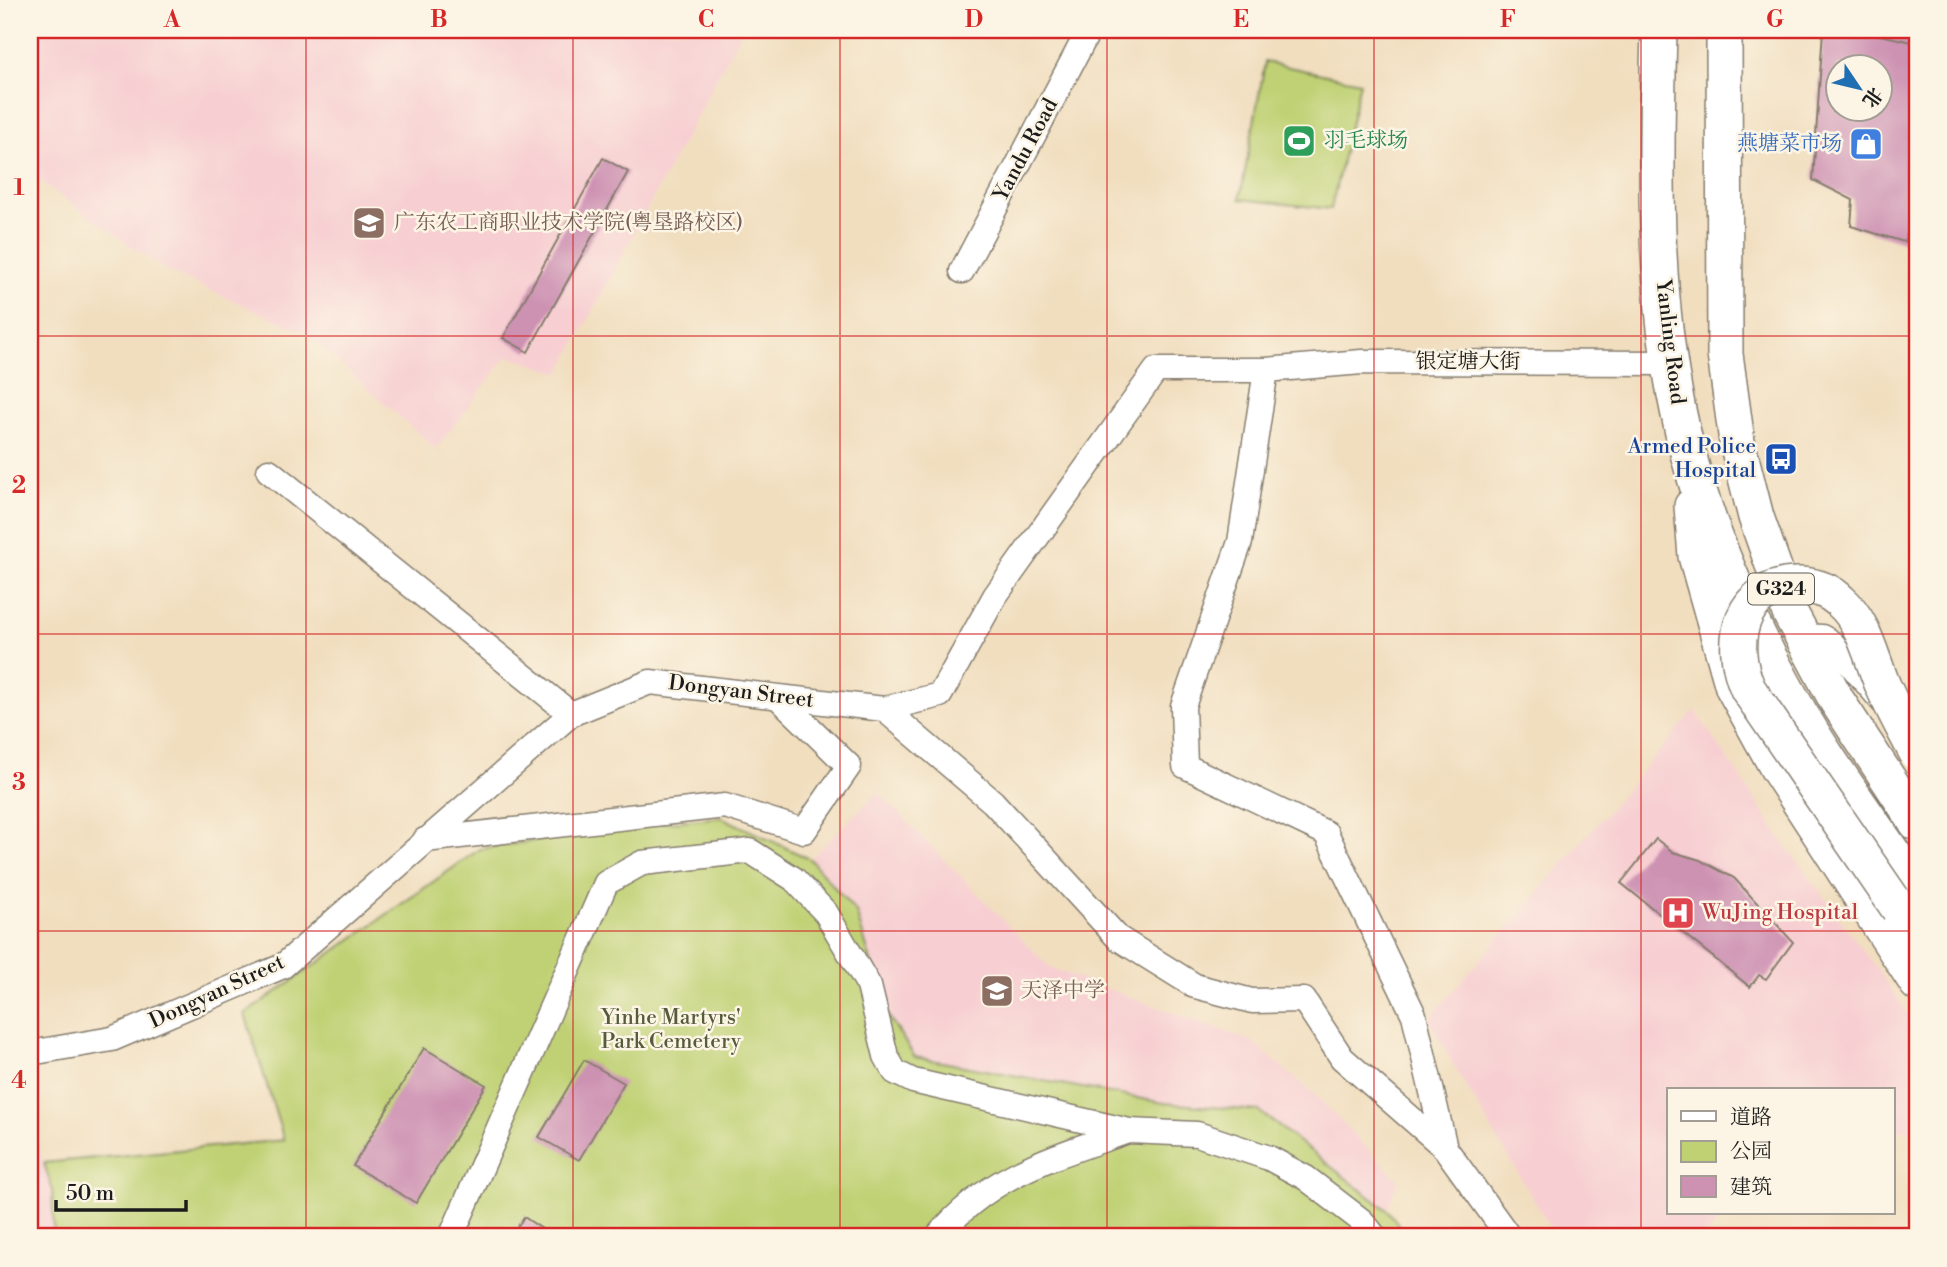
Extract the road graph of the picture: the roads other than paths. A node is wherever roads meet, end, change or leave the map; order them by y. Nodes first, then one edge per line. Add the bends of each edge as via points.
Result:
1 (1089, 30) edge
2 (1659, 30) edge
3 (1724, 30) edge
4 (962, 271) dead end
5 (1670, 363) junction
6 (1266, 370) junction
7 (270, 471) dead end
8 (1693, 471) junction
9 (1802, 636) junction
10 (778, 697) junction
11 (884, 709) junction
12 (571, 714) junction
13 (1917, 731) edge
14 (1917, 753) edge
15 (1917, 823) edge
16 (425, 840) junction
17 (1911, 911) edge
18 (1917, 983) edge
19 (30, 1053) edge
20 (1129, 1131) junction
21 (1445, 1148) junction
22 (451, 1237) edge
23 (937, 1237) edge
24 (1375, 1237) edge
25 (1508, 1237) edge

1 - 4 street, Yandu Road
2 - 5 highway, Yanling Road / G324 via 1660,256
3 - 9 highway, G324 via 1724,310 1730,399 1756,517
5 - 6 street, 银定塘大街 via 1362,362
5 - 8 highway, Yanling Road / G324
6 - 11 street, Dongyan Street via 1156,370 995,596 940,695
6 - 21 street via 1240,542 1183,706 1185,766 1326,833 1414,1015
7 - 12 street
8 - 17 highway, Yanling Road / G324 via 1732,582 1784,686
8 - 18 highway via 1696,556 1733,687 1778,769
9 - 13 street via 1822,637 1832,643 1876,696
9 - 15 highway, G324 via 1866,748
10 - 11 street, Dongyan Street
10 - 12 street, Dongyan Street via 650,682
10 - 16 street via 849,766 804,831 725,806
11 - 21 street via 993,802 1118,938 1195,986 1252,1001 1304,1000 1342,1058
12 - 16 street, Dongyan Street
14 - 17 highway, bridge via 1860,629 1839,600 1824,590 1792,585 1775,588 1751,606 1738,636 1740,671 1748,689
16 - 19 street, Dongyan Street via 283,966 112,1039
20 - 22 street via 913,1081 895,1072 886,1055 869,986 826,914 794,879 750,851 642,863 606,883
20 - 23 street via 1022,1168 957,1213
20 - 24 street via 1197,1134 1269,1158 1306,1178 1362,1221
21 - 25 street

